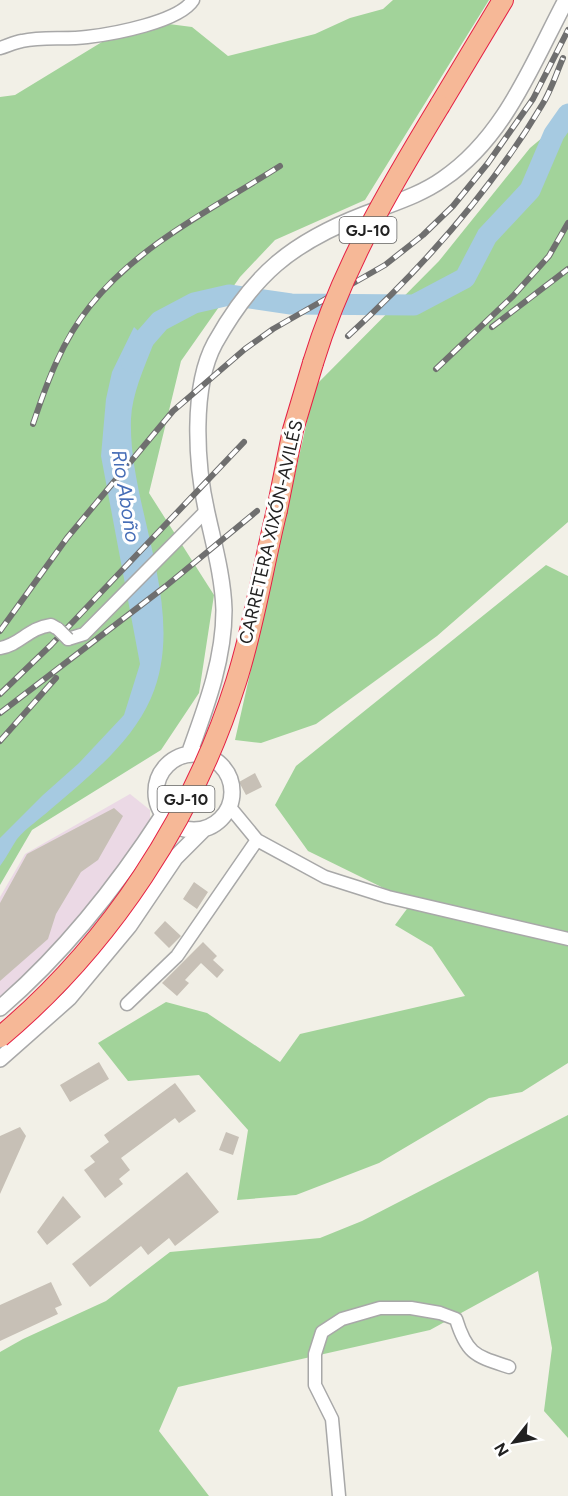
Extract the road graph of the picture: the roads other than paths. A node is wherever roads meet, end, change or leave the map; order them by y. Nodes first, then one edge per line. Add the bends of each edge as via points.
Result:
1 (193, 0) edge
2 (503, 0) edge
3 (566, 0) edge
4 (0, 48) edge
5 (207, 511) junction
6 (0, 648) edge
7 (189, 754) junction
8 (229, 806) junction
9 (163, 815) junction
10 (204, 828) junction
11 (257, 840) junction
12 (568, 939) edge
13 (127, 1004) dead end
14 (0, 1008) edge
15 (0, 1037) edge
16 (0, 1059) edge
17 (509, 1367) dead end
18 (339, 1496) edge

1 - 4 street via 177,15 119,31 86,38 23,40
2 - 15 highway, CARRETERA XIXÓN-AVILÉS / GJ-10, bridge via 344,276 293,430 236,682 209,753 170,832 137,886 50,992
3 - 5 street via 508,109 488,139 460,166 426,190 302,242 262,277 236,309 214,345 200,397 199,444
5 - 6 street, bridge via 84,634 69,639 51,625 39,626
5 - 7 street via 224,611 214,687
7 - 8 street via 202,755 224,769 230,780
7 - 9 street via 174,759 156,784 156,800
8 - 10 street via 223,816
8 - 11 street
9 - 10 street via 182,828
9 - 14 street via 96,911
10 - 16 street via 175,858 129,926 69,998
11 - 12 street via 325,877 388,897
11 - 13 street via 177,956
17 - 18 street via 482,1358 463,1342 456,1319 440,1313 380,1308 342,1319 322,1332 315,1354 315,1384 332,1419

